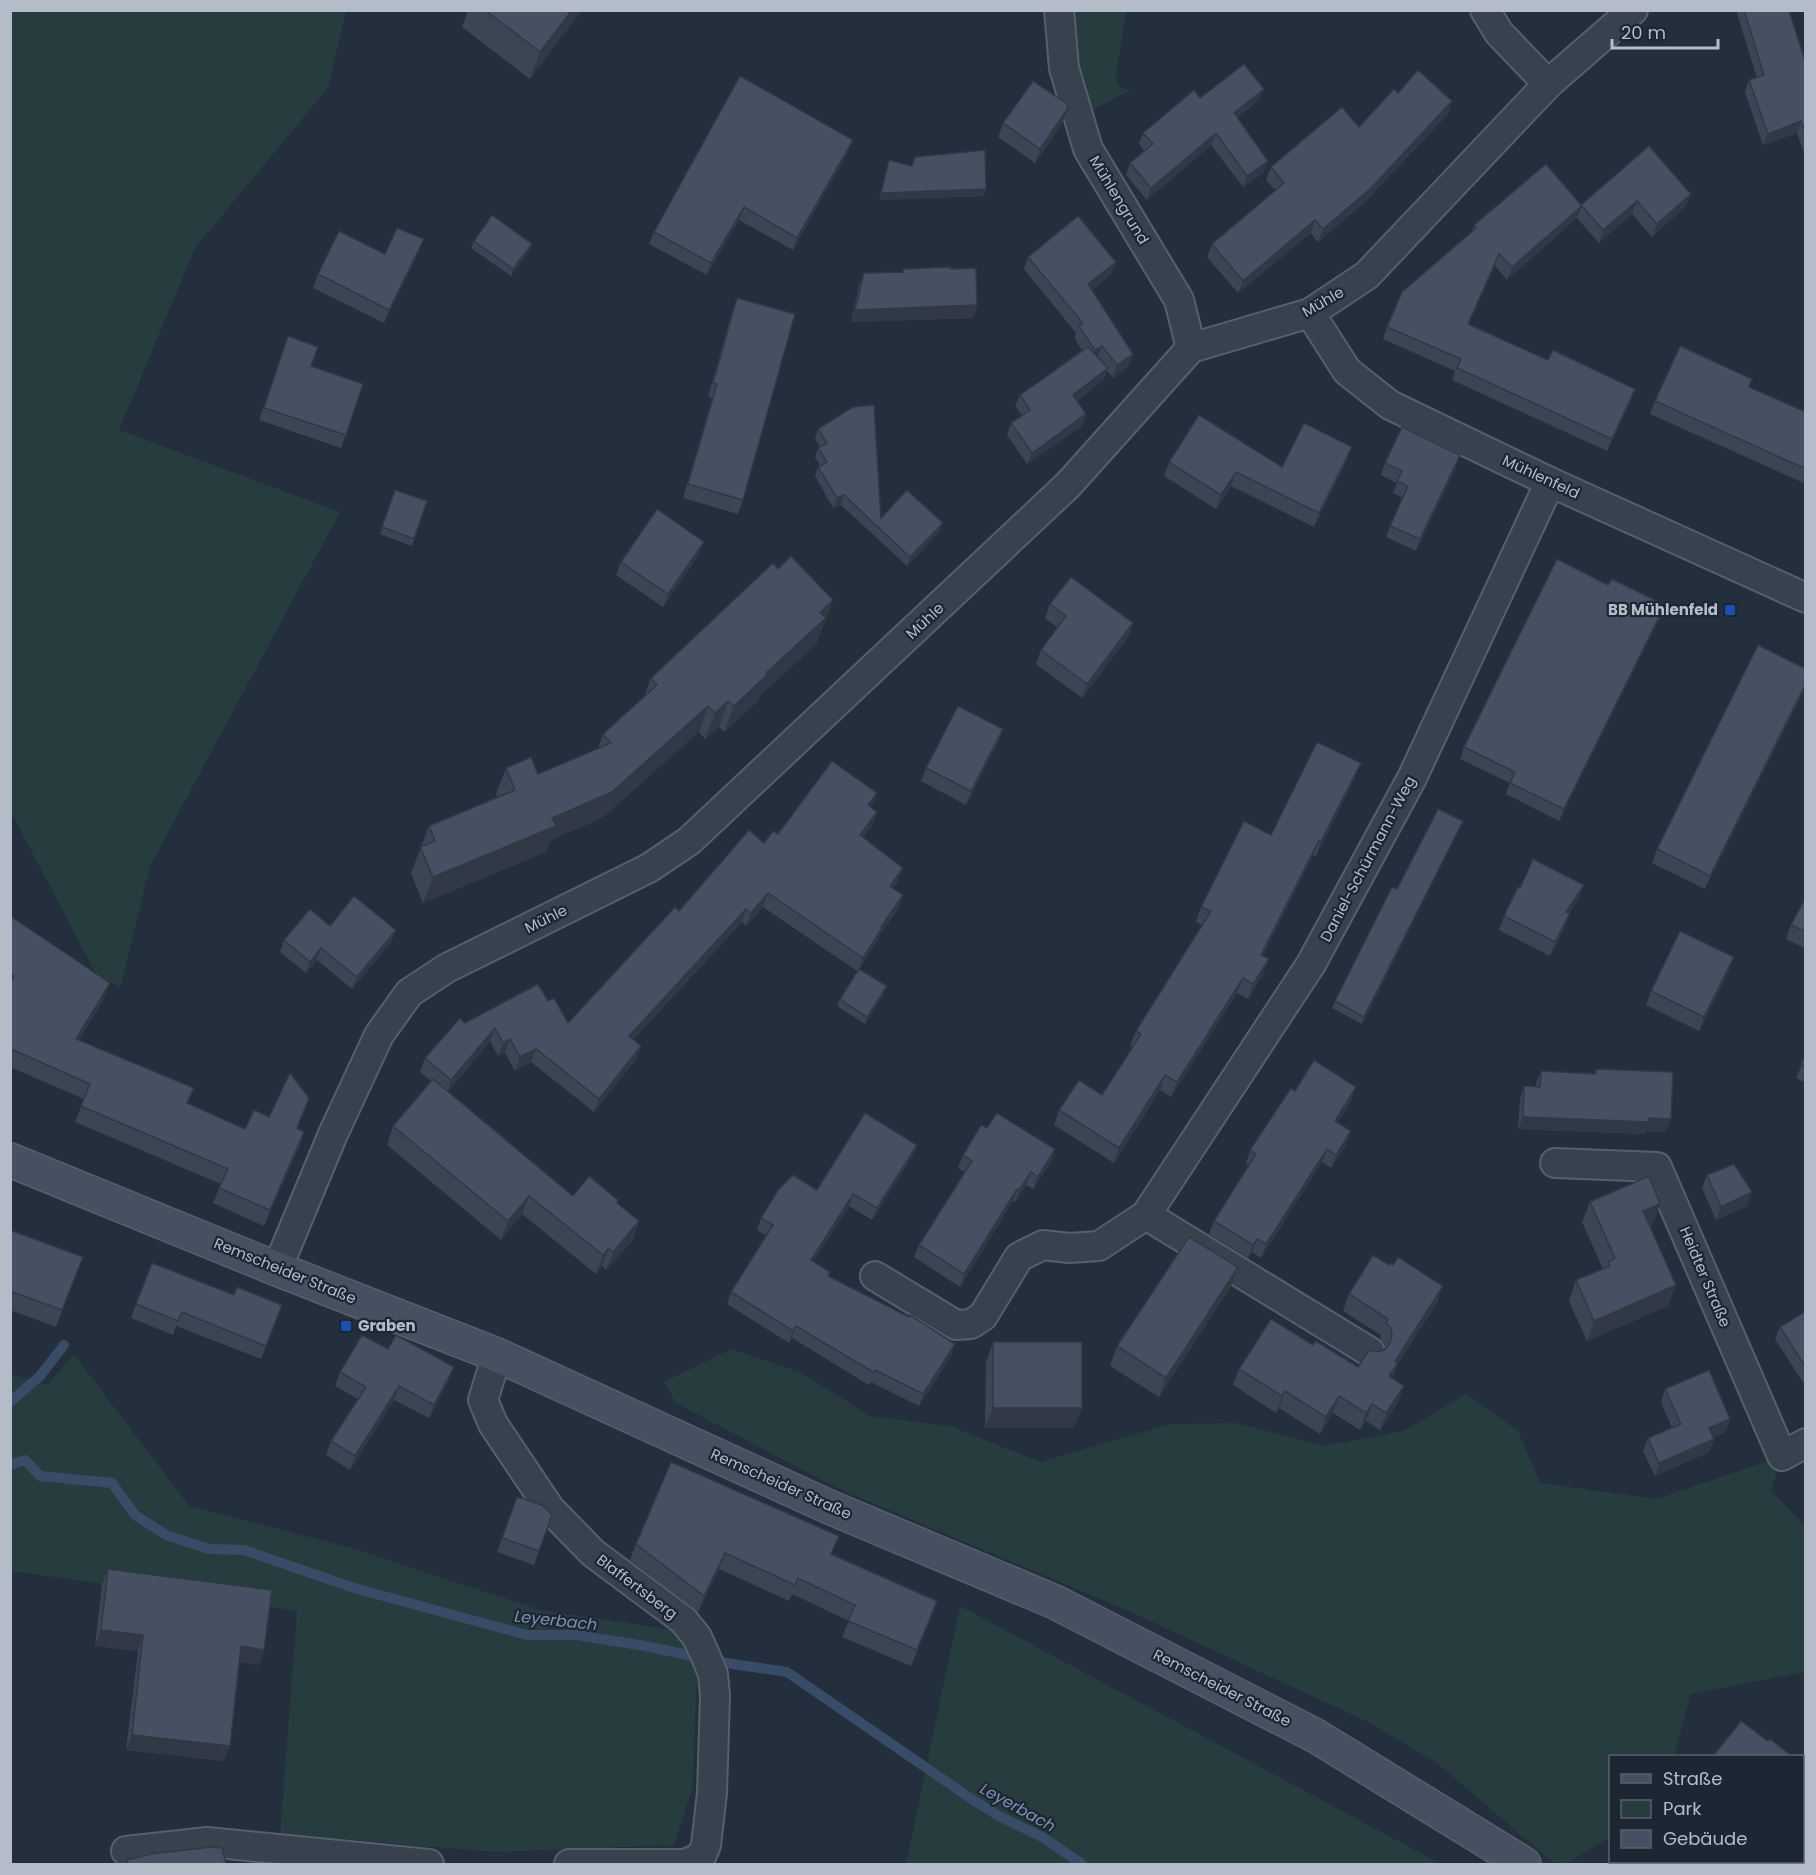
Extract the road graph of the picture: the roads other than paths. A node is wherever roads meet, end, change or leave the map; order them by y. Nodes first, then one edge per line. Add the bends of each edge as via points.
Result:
1 (1059, 10) edge
2 (1485, 10) edge
3 (1633, 10) edge
4 (1548, 84) junction
5 (1310, 313) junction
6 (1191, 348) junction
7 (1550, 482) junction
8 (1806, 598) edge
9 (10, 1160) edge
10 (1555, 1163) dead end
11 (1146, 1215) junction
12 (277, 1269) junction
13 (875, 1276) dead end
14 (1370, 1352) edge
15 (497, 1355) junction
16 (1806, 1443) edge
17 (126, 1851) dead end
18 (429, 1864) edge
19 (569, 1864) edge
20 (1524, 1864) edge

1 - 6 street, Mühlengrund via 1064,68 1088,149 1179,300
2 - 4 street via 1499,33
3 - 4 street, Mühle
4 - 5 street, Mühle via 1367,275
5 - 6 street, Mühle
5 - 7 street, Mühlenfeld via 1347,371 1390,405
6 - 12 street, Mühle via 1068,485 688,841 650,868 447,968 409,993 379,1035
7 - 8 street, Mühlenfeld
7 - 11 street, Daniel-Schürmann-Weg via 1412,778 1311,964
9 - 12 main road, Remscheider Straße
10 - 16 street, Heidter Straße via 1657,1167 1782,1456
11 - 13 street, Daniel-Schürmann-Weg via 1099,1246 1043,1245 1018,1257 983,1316 971,1324 956,1325
11 - 14 street
12 - 15 main road, Remscheider Straße
15 - 19 street, Blaffertsberg via 483,1400 493,1424 550,1509 592,1553 683,1620 697,1637 713,1674 712,1793 701,1857 685,1864
15 - 20 main road, Remscheider Straße via 827,1506 1055,1602 1316,1736
17 - 18 street via 207,1842

